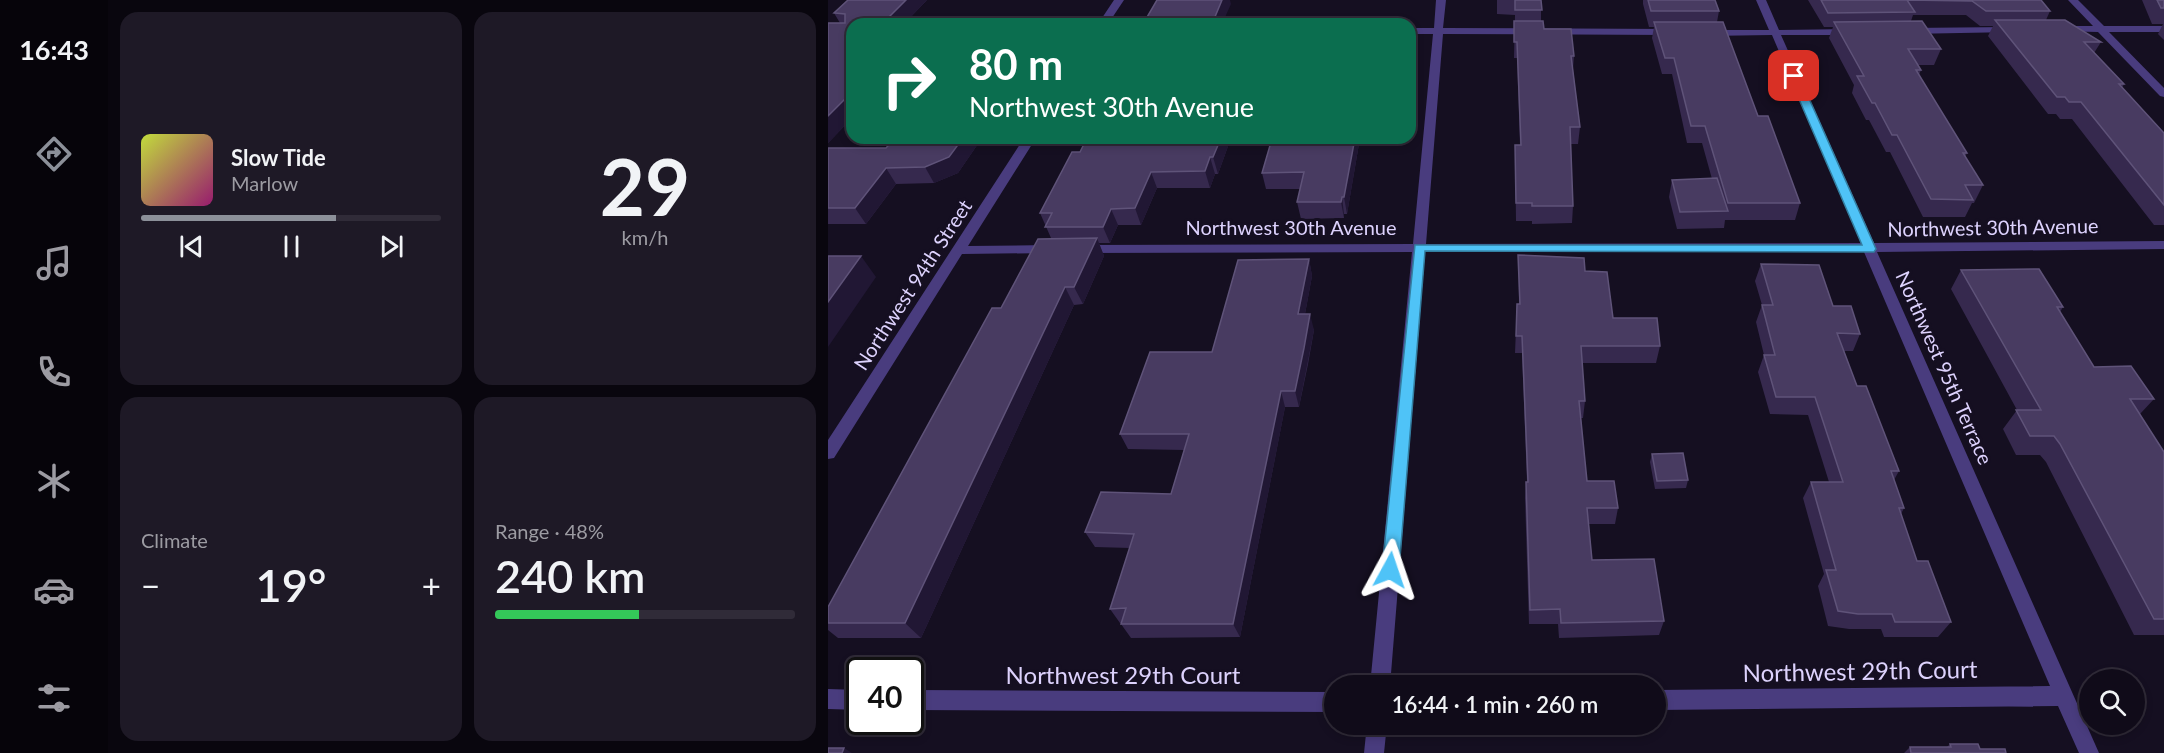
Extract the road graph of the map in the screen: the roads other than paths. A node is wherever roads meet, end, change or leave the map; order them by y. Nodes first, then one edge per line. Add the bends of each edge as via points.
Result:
1 (1119, 0) edge
2 (1441, 0) edge
3 (1761, 0) edge
4 (2073, 0) edge
5 (1107, 18) edge
6 (2101, 28) junction
7 (2054, 29) edge
8 (2164, 29) edge
9 (2019, 30) edge
10 (1416, 31) edge
11 (1438, 31) junction
12 (1891, 31) edge
13 (1682, 32) edge
14 (1694, 32) edge
15 (1857, 32) edge
16 (1775, 33) junction
17 (2164, 94) edge
18 (1026, 144) edge
19 (2164, 245) edge
20 (1419, 247) junction
21 (1870, 249) junction
22 (958, 250) junction
23 (828, 453) edge
24 (1381, 675) edge
25 (2065, 696) junction
26 (828, 699) edge
27 (846, 700) edge
28 (924, 700) edge
29 (1666, 700) edge
30 (1324, 702) edge
31 (1376, 735) edge
32 (1374, 753) edge
33 (2090, 753) edge

1 - 5 street
2 - 11 street
3 - 16 street, Northwest 95th Terrace
4 - 6 street
6 - 7 street
6 - 8 street
6 - 17 street
9 - 12 street
10 - 11 street
11 - 13 street
11 - 20 street
14 - 16 street
15 - 16 street
16 - 21 street, Northwest 95th Terrace
18 - 22 street, Northwest 94th Street
19 - 21 street, Northwest 30th Avenue
20 - 21 street, Northwest 30th Avenue
20 - 22 street, Northwest 30th Avenue
20 - 24 street
21 - 25 street, Northwest 95th Terrace
22 - 23 street, Northwest 94th Street
25 - 29 street, Northwest 29th Court
25 - 33 street, Northwest 95th Terrace
26 - 27 street
28 - 30 street, Northwest 29th Court
31 - 32 street

